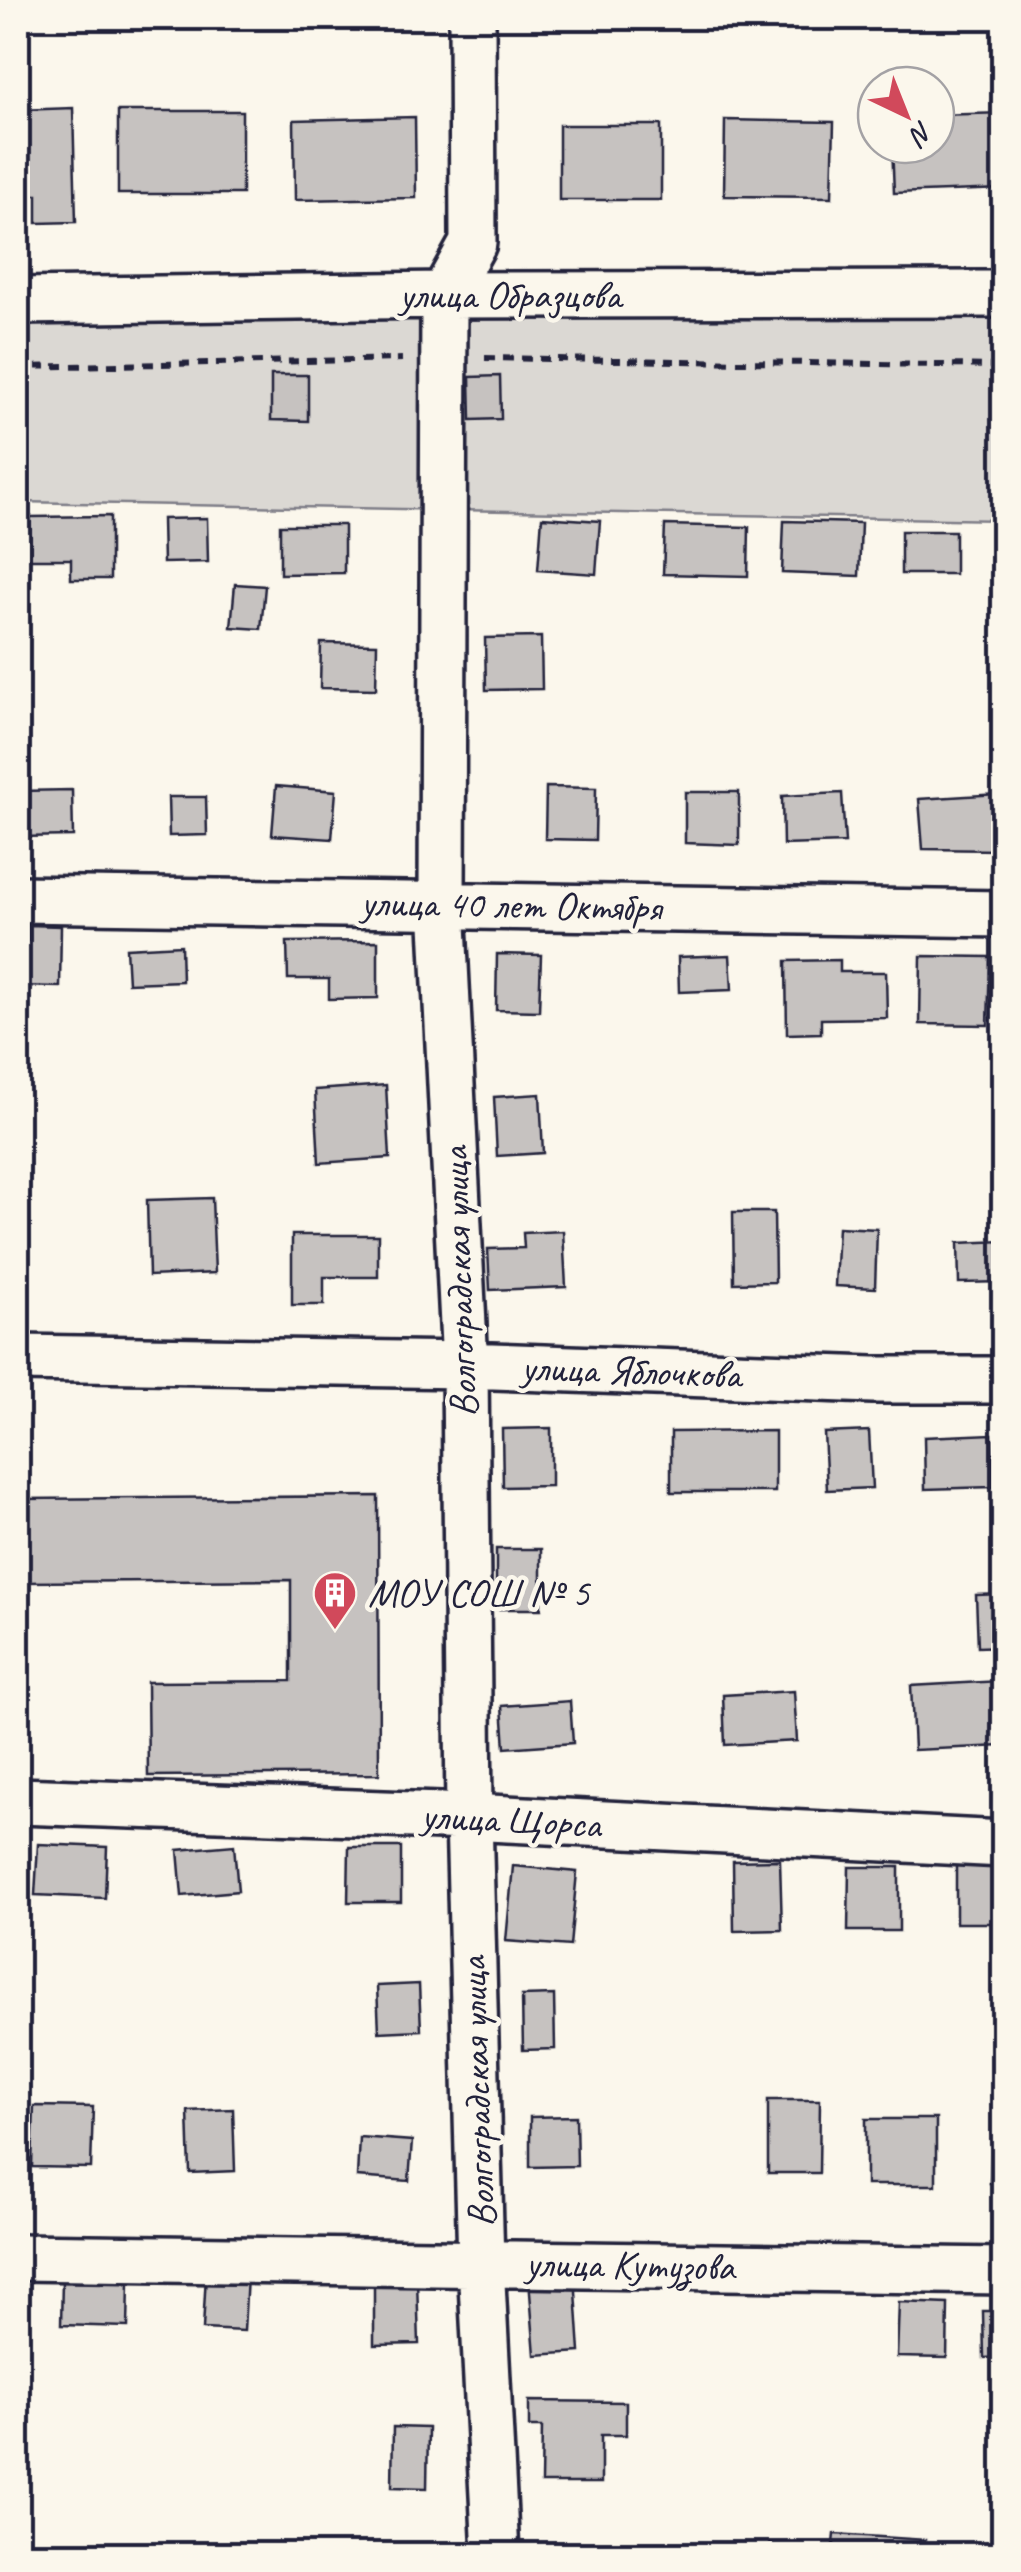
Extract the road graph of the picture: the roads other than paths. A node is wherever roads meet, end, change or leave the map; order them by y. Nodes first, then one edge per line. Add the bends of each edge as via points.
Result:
1 (472, 18) edge
2 (1004, 294) edge
3 (444, 295) junction
4 (18, 301) edge
5 (18, 899) edge
6 (442, 904) junction
7 (1004, 914) edge
8 (18, 1358) edge
9 (465, 1365) junction
10 (1004, 1380) edge
11 (18, 1801) edge
12 (469, 1818) junction
13 (1004, 1844) edge
14 (18, 2256) edge
15 (481, 2263) junction
16 (1004, 2271) edge
17 (496, 2554) edge

1 - 3 street, Волгоградская улица via 473,243
2 - 3 street, улица Образцова
3 - 4 street, улица Образцова
3 - 6 street, Волгоградская улица
5 - 6 street, улица 40 лет Октября
6 - 7 street, улица 40 лет Октября
6 - 9 street, Волгоградская улица
8 - 9 street, улица Яблочкова
9 - 10 street, улица Яблочкова
9 - 12 street, Волгоградская улица
11 - 12 street, улица Щорса
12 - 13 street, улица Щорса
12 - 15 street, Волгоградская улица
14 - 15 street, улица Кутузова
15 - 16 street, улица Кутузова
15 - 17 street, Волгоградская улица

